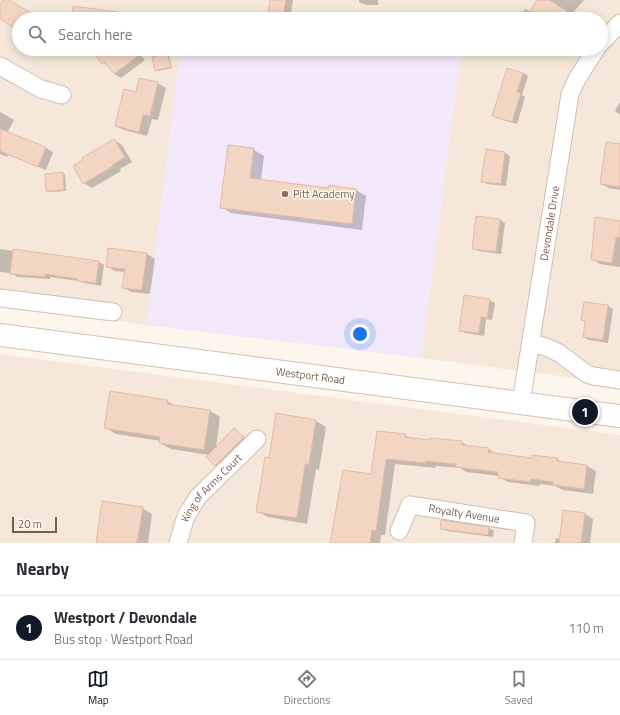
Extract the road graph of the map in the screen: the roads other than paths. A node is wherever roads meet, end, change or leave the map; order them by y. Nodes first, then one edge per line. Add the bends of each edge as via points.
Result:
1 (620, 23) edge
2 (608, 36) edge
3 (591, 56) edge
4 (0, 66) edge
5 (62, 95) dead end
6 (0, 298) edge
7 (113, 312) dead end
8 (0, 335) edge
9 (531, 343) junction
10 (620, 380) edge
11 (522, 403) junction
12 (620, 416) edge
13 (257, 439) dead end
14 (399, 531) dead end
15 (178, 543) edge
16 (523, 543) edge

1 - 2 street
3 - 9 street, Devondale Drive via 576,79 570,94
4 - 5 street via 41,89
6 - 7 street
8 - 11 main road, Westport Road
9 - 10 street via 546,346 559,353 587,374
9 - 11 street, Devondale Drive
11 - 12 main road, Westport Road
13 - 15 street, King of Arms Court via 198,497 186,516
14 - 16 street, Royalty Avenue via 410,505 526,523

